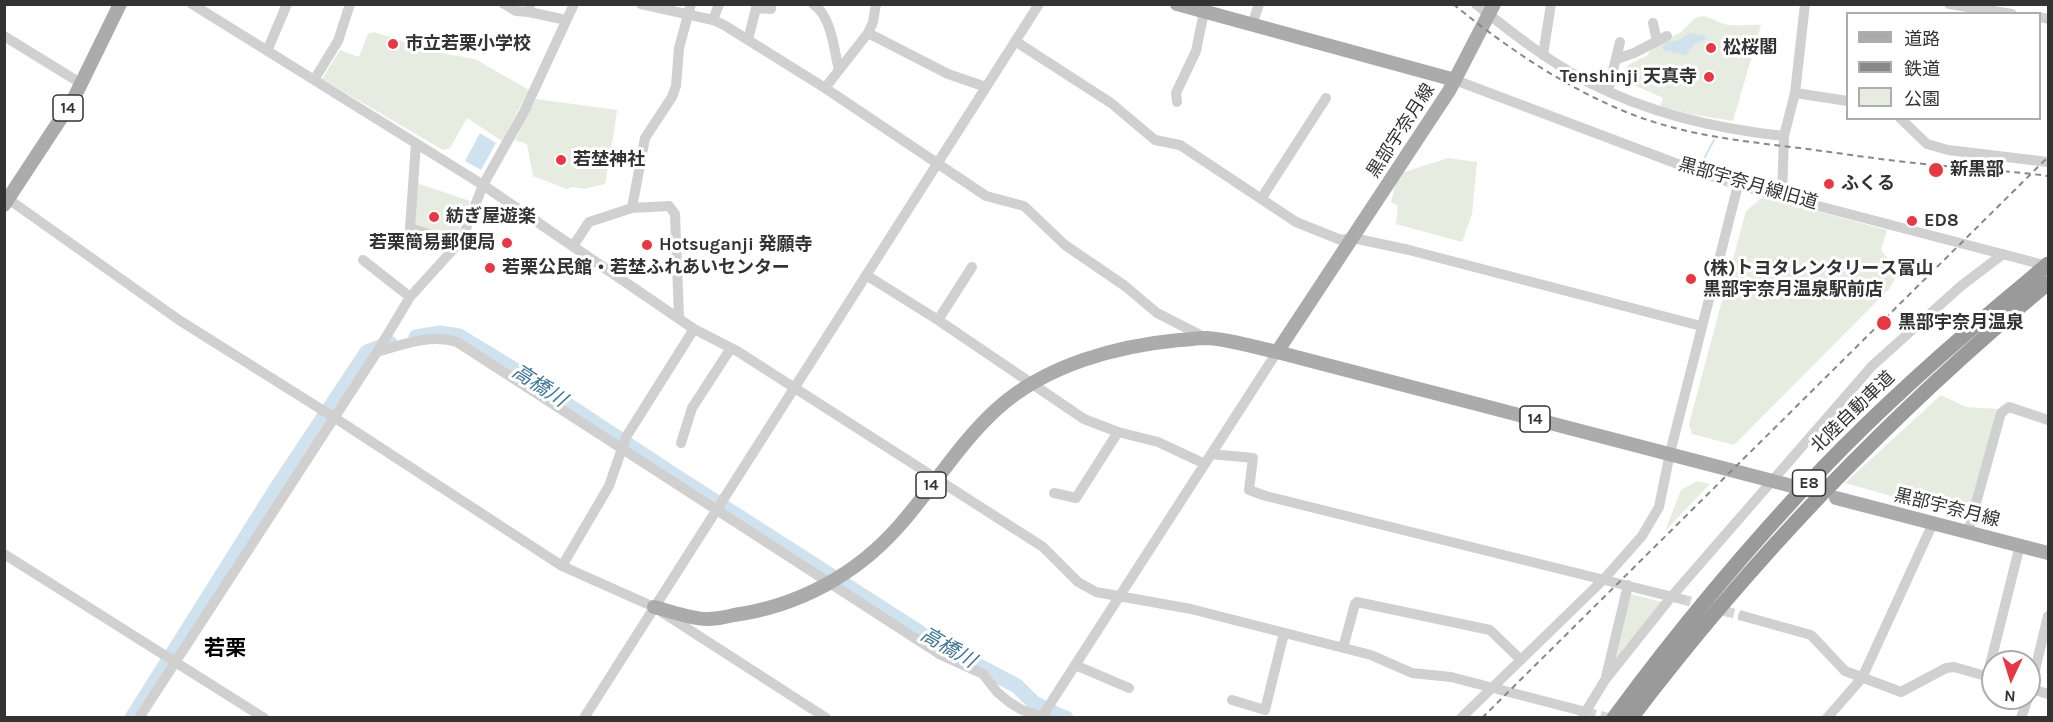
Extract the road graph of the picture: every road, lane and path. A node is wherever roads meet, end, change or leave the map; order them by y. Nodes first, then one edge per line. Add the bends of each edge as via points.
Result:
1 (120, 4) edge
2 (192, 4) edge
3 (287, 4) edge
4 (350, 4) edge
5 (504, 4) edge
6 (574, 4) edge
7 (641, 4) edge
8 (719, 4) edge
9 (771, 4) edge
10 (813, 4) edge
11 (876, 4) edge
12 (1039, 4) edge
13 (1177, 4) edge
14 (1259, 4) edge
15 (1476, 4) edge
16 (1551, 4) edge
17 (1805, 4) edge
18 (1949, 4) edge
19 (529, 8) edge
20 (690, 10) edge
21 (1492, 10) edge
22 (1204, 12) junction
23 (1999, 12) edge
24 (566, 20) junction
25 (713, 20) junction
26 (1653, 23) dead end
27 (1252, 25) junction
28 (868, 33) junction
29 (4, 36) edge
30 (748, 40) junction
31 (1015, 41) junction
32 (1620, 42) dead end
33 (267, 51) junction
34 (1543, 55) junction
35 (1617, 59) junction
36 (839, 70) junction
37 (1455, 80) junction
38 (314, 81) junction
39 (82, 84) junction
40 (986, 87) junction
41 (825, 88) junction
42 (1608, 91) junction
43 (1795, 93) junction
44 (1326, 98) dead end
45 (1846, 101) edge
46 (1177, 102) dead end
47 (1902, 120) edge
48 (1784, 136) junction
49 (416, 143) junction
50 (938, 162) junction
51 (2049, 162) edge
52 (483, 185) junction
53 (1737, 185) junction
54 (1782, 196) junction
55 (1261, 199) junction
56 (6, 200) edge
57 (632, 208) junction
58 (1353, 238) junction
59 (458, 244) junction
60 (573, 246) junction
61 (2003, 254) junction
62 (363, 260) dead end
63 (2049, 265) edge
64 (972, 267) dead end
65 (866, 275) junction
66 (2043, 281) edge
67 (410, 297) junction
68 (679, 317) junction
69 (938, 320) junction
70 (1701, 326) junction
71 (694, 329) junction
72 (1206, 338) junction
73 (731, 348) junction
74 (377, 352) junction
75 (1277, 352) junction
76 (1032, 384) junction
77 (795, 388) junction
78 (335, 417) junction
79 (2049, 420) edge
80 (1118, 432) junction
81 (681, 443) dead end
82 (621, 449) junction
83 (1670, 453) junction
84 (1211, 454) junction
85 (1204, 464) junction
86 (936, 478) junction
87 (1770, 481) junction
88 (1792, 486) dead end
89 (1054, 493) dead end
90 (1836, 498) dead end
91 (717, 510) junction
92 (1933, 523) junction
93 (1968, 532) junction
94 (2020, 545) junction
95 (2049, 553) edge
96 (4, 554) edge
97 (562, 566) junction
98 (1604, 579) junction
99 (829, 583) junction
100 (1628, 585) junction
101 (1118, 597) junction
102 (1676, 598) junction
103 (654, 607) junction
104 (1743, 616) tunnel mouth
105 (2049, 616) edge
106 (1284, 633) junction
107 (1343, 648) junction
108 (1996, 650) edge
109 (2040, 650) edge
110 (1521, 660) junction
111 (175, 662) junction
112 (1075, 665) junction
113 (1981, 674) edge
114 (1862, 678) junction
115 (1605, 680) junction
116 (1129, 688) dead end
117 (1492, 688) junction
118 (1232, 700) dead end
119 (1264, 714) edge
120 (1584, 715) edge
121 (139, 717) edge
122 (264, 717) edge
123 (584, 717) edge
124 (826, 717) edge
125 (1043, 717) edge
126 (1461, 717) edge
127 (1614, 717) edge
128 (1631, 717) edge
129 (1827, 717) edge

1 - 39 main road, 14
2 - 33 street
3 - 33 street
4 - 38 street via 338,41
5 - 19 street via 516,11
6 - 24 street
7 - 20 street
8 - 25 street
9 - 30 street via 771,9 756,8
10 - 36 street via 827,22
11 - 28 street
12 - 31 street
13 - 22 main road, 黒部宇奈月線
14 - 27 street
15 - 21 street
16 - 34 street
17 - 43 street
18 - 23 street
19 - 24 street
20 - 25 street
20 - 57 street via 679,48 676,86 645,138
21 - 34 street
21 - 37 main road
22 - 27 main road, 黒部宇奈月線
22 - 46 street via 1196,51 1176,93
24 - 52 street via 524,112
25 - 30 street
26 - 35 street via 1662,38
27 - 37 main road, 黒部宇奈月線
28 - 36 street
28 - 40 street via 948,74
29 - 39 street
30 - 41 street
31 - 40 street
31 - 55 street via 1111,103 1155,140 1180,145
32 - 35 street
33 - 38 street
34 - 42 street
35 - 42 street
36 - 41 street
37 - 53 street, 黒部宇奈月線旧道
37 - 58 main road, 黒部宇奈月線
38 - 49 street
39 - 56 main road, 14
40 - 50 street
41 - 50 street
42 - 48 street via 1693,122
43 - 45 street
43 - 48 street
44 - 55 street
47 - 51 street via 1927,144
48 - 54 street
49 - 52 street
49 - 59 street via 410,228
50 - 65 street
50 - 72 street via 986,196 1024,206 1065,245 1157,313
52 - 59 street
52 - 60 street
53 - 54 street, 黒部宇奈月線旧道
53 - 70 street
54 - 61 street, 黒部宇奈月線旧道
55 - 58 street via 1296,222 1341,240
56 - 78 street via 179,320
57 - 60 street via 589,222
57 - 68 street via 669,206 675,214
58 - 70 street
58 - 75 main road, 黒部宇奈月線
59 - 67 street
60 - 68 street
61 - 63 street, 黒部宇奈月線旧道
61 - 87 street via 1872,366
62 - 67 street
63 - 66 highway, 北陸自動車道 / E8, bridge
64 - 69 street
65 - 69 street
65 - 77 street
66 - 127 highway, 北陸自動車道 / E8 via 1923,372 1823,468 1693,615
66 - 128 highway, 北陸自動車道 / E8 via 1784,532
67 - 74 street
68 - 71 street
69 - 76 street
70 - 83 street
71 - 73 street
71 - 82 street
72 - 75 main road, 14
72 - 76 main road, 14 via 1115,350 1072,364
73 - 77 street
73 - 81 street via 692,408
74 - 78 street
74 - 82 street via 430,339 458,342
75 - 83 main road, 14
75 - 84 street
76 - 80 street via 1084,419
76 - 86 main road, 14 via 999,407
77 - 86 street
77 - 91 street
78 - 97 street
78 - 111 street
79 - 93 street via 2009,407 2001,413
80 - 85 street via 1158,442
80 - 89 street via 1076,498
82 - 91 street
82 - 97 street via 609,486
83 - 87 main road, 14
83 - 98 street via 1659,507 1642,536
84 - 85 street
84 - 98 street via 1253,458 1249,490
85 - 101 street
86 - 99 main road, 14 via 876,550
86 - 101 street via 1043,547 1078,582 1096,592
87 - 88 main road, 14
87 - 102 street
90 - 92 main road, 黒部宇奈月線
91 - 99 street
91 - 103 street
92 - 93 main road, 黒部宇奈月線
92 - 114 street
93 - 94 main road, 黒部宇奈月線
94 - 95 main road, 黒部宇奈月線
94 - 108 street
96 - 111 street
97 - 103 street
98 - 100 street
98 - 110 street
99 - 103 main road, 14 via 759,612 716,618 692,617
99 - 125 street via 941,656 982,674 1009,702
100 - 102 street
100 - 115 street
101 - 106 street via 1191,609
101 - 112 street
102 - 115 street
103 - 123 street
103 - 124 street
104 - 114 street via 1811,635 1845,671
105 - 109 street
106 - 107 street
106 - 119 street
107 - 110 street via 1357,602 1490,630
107 - 117 street via 1412,673 1451,677
110 - 117 street
111 - 121 street
111 - 122 street
112 - 116 street
112 - 125 street
113 - 114 street via 1946,668 1901,692
114 - 129 street
115 - 120 street
117 - 120 street
117 - 126 street
118 - 119 street

